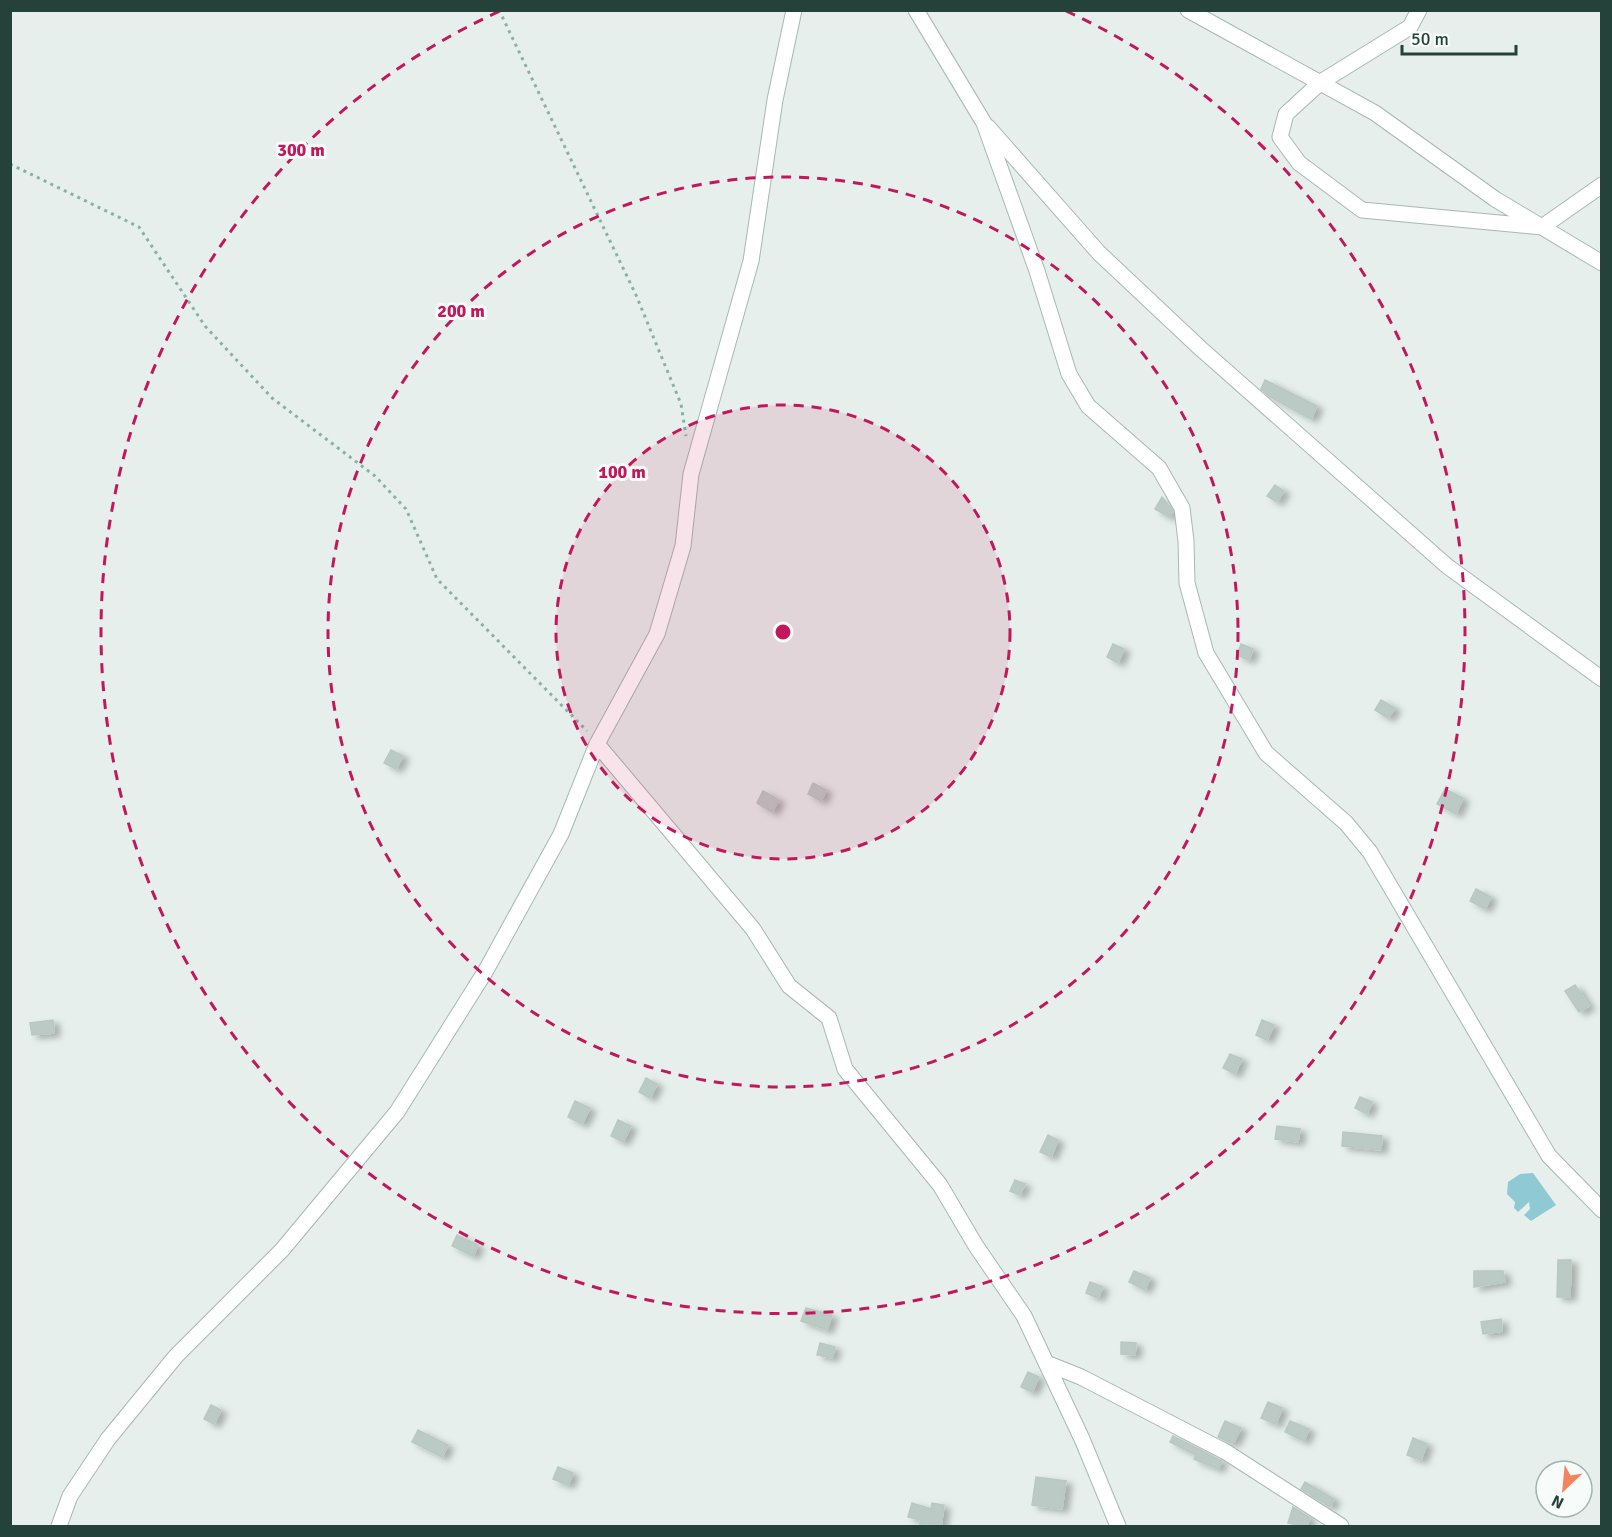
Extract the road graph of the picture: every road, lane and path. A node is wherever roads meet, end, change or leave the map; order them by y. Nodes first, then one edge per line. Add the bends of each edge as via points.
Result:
1 (499, 10) edge
2 (794, 10) edge
3 (916, 10) edge
4 (1188, 10) edge
5 (1419, 10) edge
6 (1321, 82) junction
7 (984, 123) junction
8 (10, 164) edge
9 (1602, 185) edge
10 (1542, 227) junction
11 (1602, 263) edge
12 (686, 439) dead end
13 (1602, 679) edge
14 (597, 744) junction
15 (1602, 1210) edge
16 (1046, 1363) junction
17 (59, 1527) edge
18 (1118, 1527) edge
19 (1341, 1527) edge

1 - 12 path via 636,295 681,404
2 - 14 street via 775,100 751,261 691,474 683,546 657,634
3 - 7 street
4 - 6 street
5 - 6 street via 1410,27
6 - 10 street via 1375,113 1439,161
6 - 10 street via 1286,114 1280,137 1299,163 1362,210
7 - 13 street via 1099,253 1200,348 1447,566
7 - 15 street via 1069,374 1088,406 1159,468 1182,508 1187,583 1206,653 1238,710 1266,753 1346,823 1370,852 1549,1156
8 - 14 path via 139,227 205,326 272,398 375,476 406,509 437,579 574,715
9 - 10 street
10 - 11 street
14 - 16 street via 753,928 789,986 829,1018 845,1069 940,1185 1024,1316
14 - 17 street via 561,834 496,952 397,1112 282,1250 176,1356 108,1439 70,1496
16 - 18 street
16 - 19 street via 1226,1452

